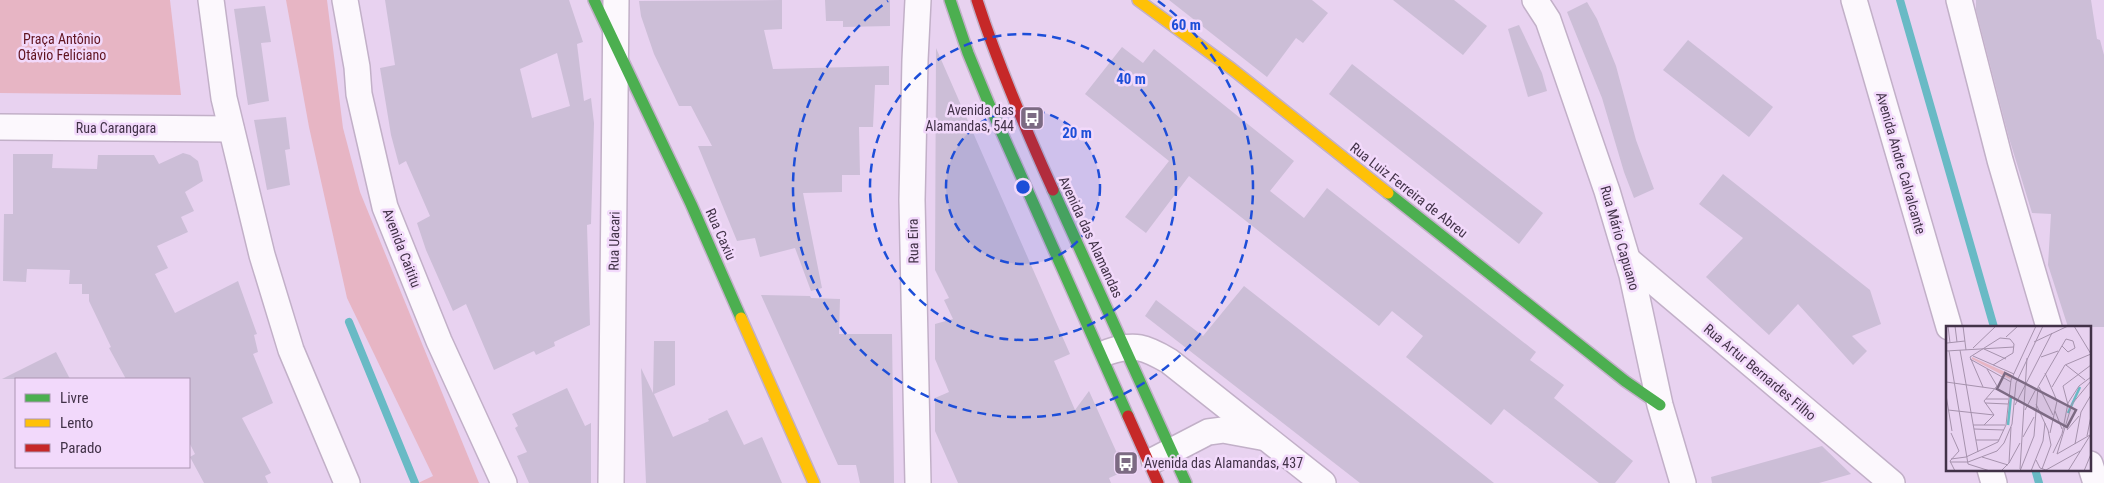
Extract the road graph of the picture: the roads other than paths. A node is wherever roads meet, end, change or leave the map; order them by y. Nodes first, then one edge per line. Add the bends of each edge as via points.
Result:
1 (211, 0) edge
2 (345, 0) edge
3 (594, 0) edge
4 (616, 0) edge
5 (918, 0) edge
6 (950, 0) edge
7 (977, 0) edge
8 (1138, 0) edge
9 (1535, 0) edge
10 (1854, 0) edge
11 (1959, 0) edge
12 (616, 49) junction
13 (0, 127) edge
14 (231, 129) junction
15 (1628, 260) junction
16 (1949, 326) edge
17 (2049, 326) edge
18 (1114, 350) junction
19 (1660, 405) junction
20 (1264, 437) junction
21 (1172, 451) junction
22 (1990, 470) edge
23 (2092, 470) edge
24 (1153, 473) edge
25 (346, 483) edge
26 (504, 483) edge
27 (611, 483) edge
28 (814, 483) edge
29 (918, 483) edge
30 (1186, 483) edge
31 (1323, 483) edge
32 (1683, 483) edge
33 (1892, 483) edge
34 (1994, 483) edge
35 (2096, 483) edge

1 - 14 street
2 - 26 street, Avenida Caititu via 359,94 385,207 438,341
3 - 12 street, Rua Caxiu
4 - 12 street, Rua Uacari
5 - 29 street, Rua Eira via 912,200
6 - 18 street, Avenida das Alamandas via 958,28 998,123
7 - 18 street, Avenida das Alamandas via 990,41
8 - 19 street, Rua Luiz Ferreira de Abreu via 1232,69 1625,381
9 - 15 street, Rua Mário Capuano via 1548,20 1573,88
10 - 16 street, Avenida Andre Calvalcante
11 - 17 street via 2000,160
12 - 27 street, Rua Uacari
12 - 28 street, Rua Caxiu via 691,204
13 - 14 street, Rua Carangara
14 - 25 street via 262,255 291,350
15 - 19 street, Rua Mário Capuano
15 - 33 street, Rua Artur Bernardes Filho
18 - 20 street via 1146,348 1169,361
18 - 21 street, Avenida das Alamandas
18 - 24 street, Avenida das Alamandas
19 - 32 street, Rua Mário Capuano
20 - 21 street via 1223,430 1208,432
20 - 31 street
21 - 24 street
21 - 30 street, Avenida das Alamandas
22 - 34 street
23 - 35 street

